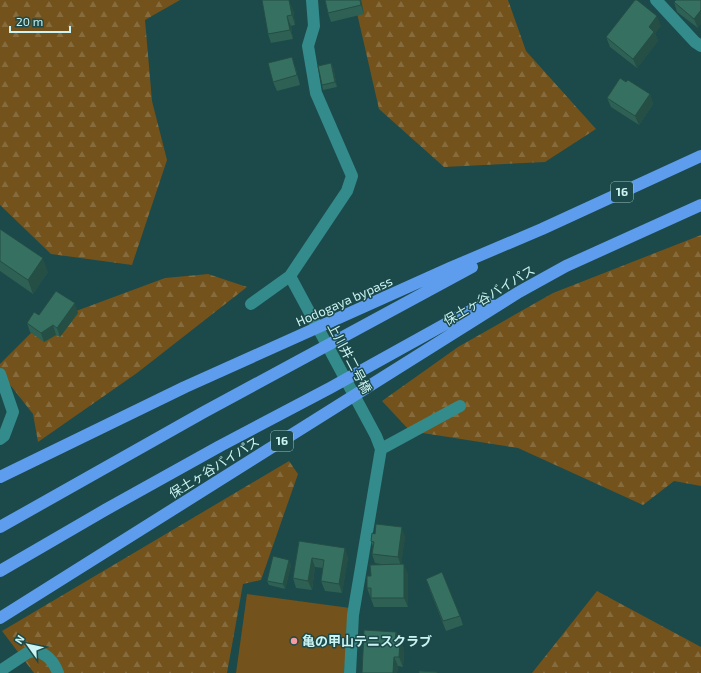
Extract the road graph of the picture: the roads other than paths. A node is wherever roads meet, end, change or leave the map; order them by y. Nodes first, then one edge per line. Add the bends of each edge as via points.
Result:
1 (312, 0) edge
2 (656, 0) edge
3 (701, 46) edge
4 (701, 156) edge
5 (701, 204) edge
6 (542, 229) junction
7 (566, 266) junction
8 (290, 276) junction
9 (252, 304) dead end
10 (0, 374) edge
11 (460, 406) dead end
12 (0, 439) edge
13 (381, 449) junction
14 (0, 477) edge
15 (34, 508) junction
16 (0, 523) edge
17 (0, 527) edge
18 (0, 571) edge
19 (0, 618) edge
20 (0, 671) edge
21 (58, 673) edge
22 (350, 673) edge

1 - 8 street via 314,26 308,46 316,93 352,176 347,191
2 - 3 street via 694,42
4 - 6 highway, Hodogaya bypass / 16
5 - 7 highway, 16
6 - 14 highway, Hodogaya bypass / 16 via 185,387
6 - 15 highway, 16 via 218,404
7 - 18 highway, 16 via 458,317 105,510
7 - 19 highway, 保土ヶ谷バイパス / 16 via 463,326
8 - 9 street
8 - 13 street, 上川井二号橋
10 - 12 street via 13,412 4,436
11 - 13 street
13 - 22 street via 354,615
15 - 16 highway, 16
15 - 17 highway, 16
20 - 21 street via 36,650 53,661

